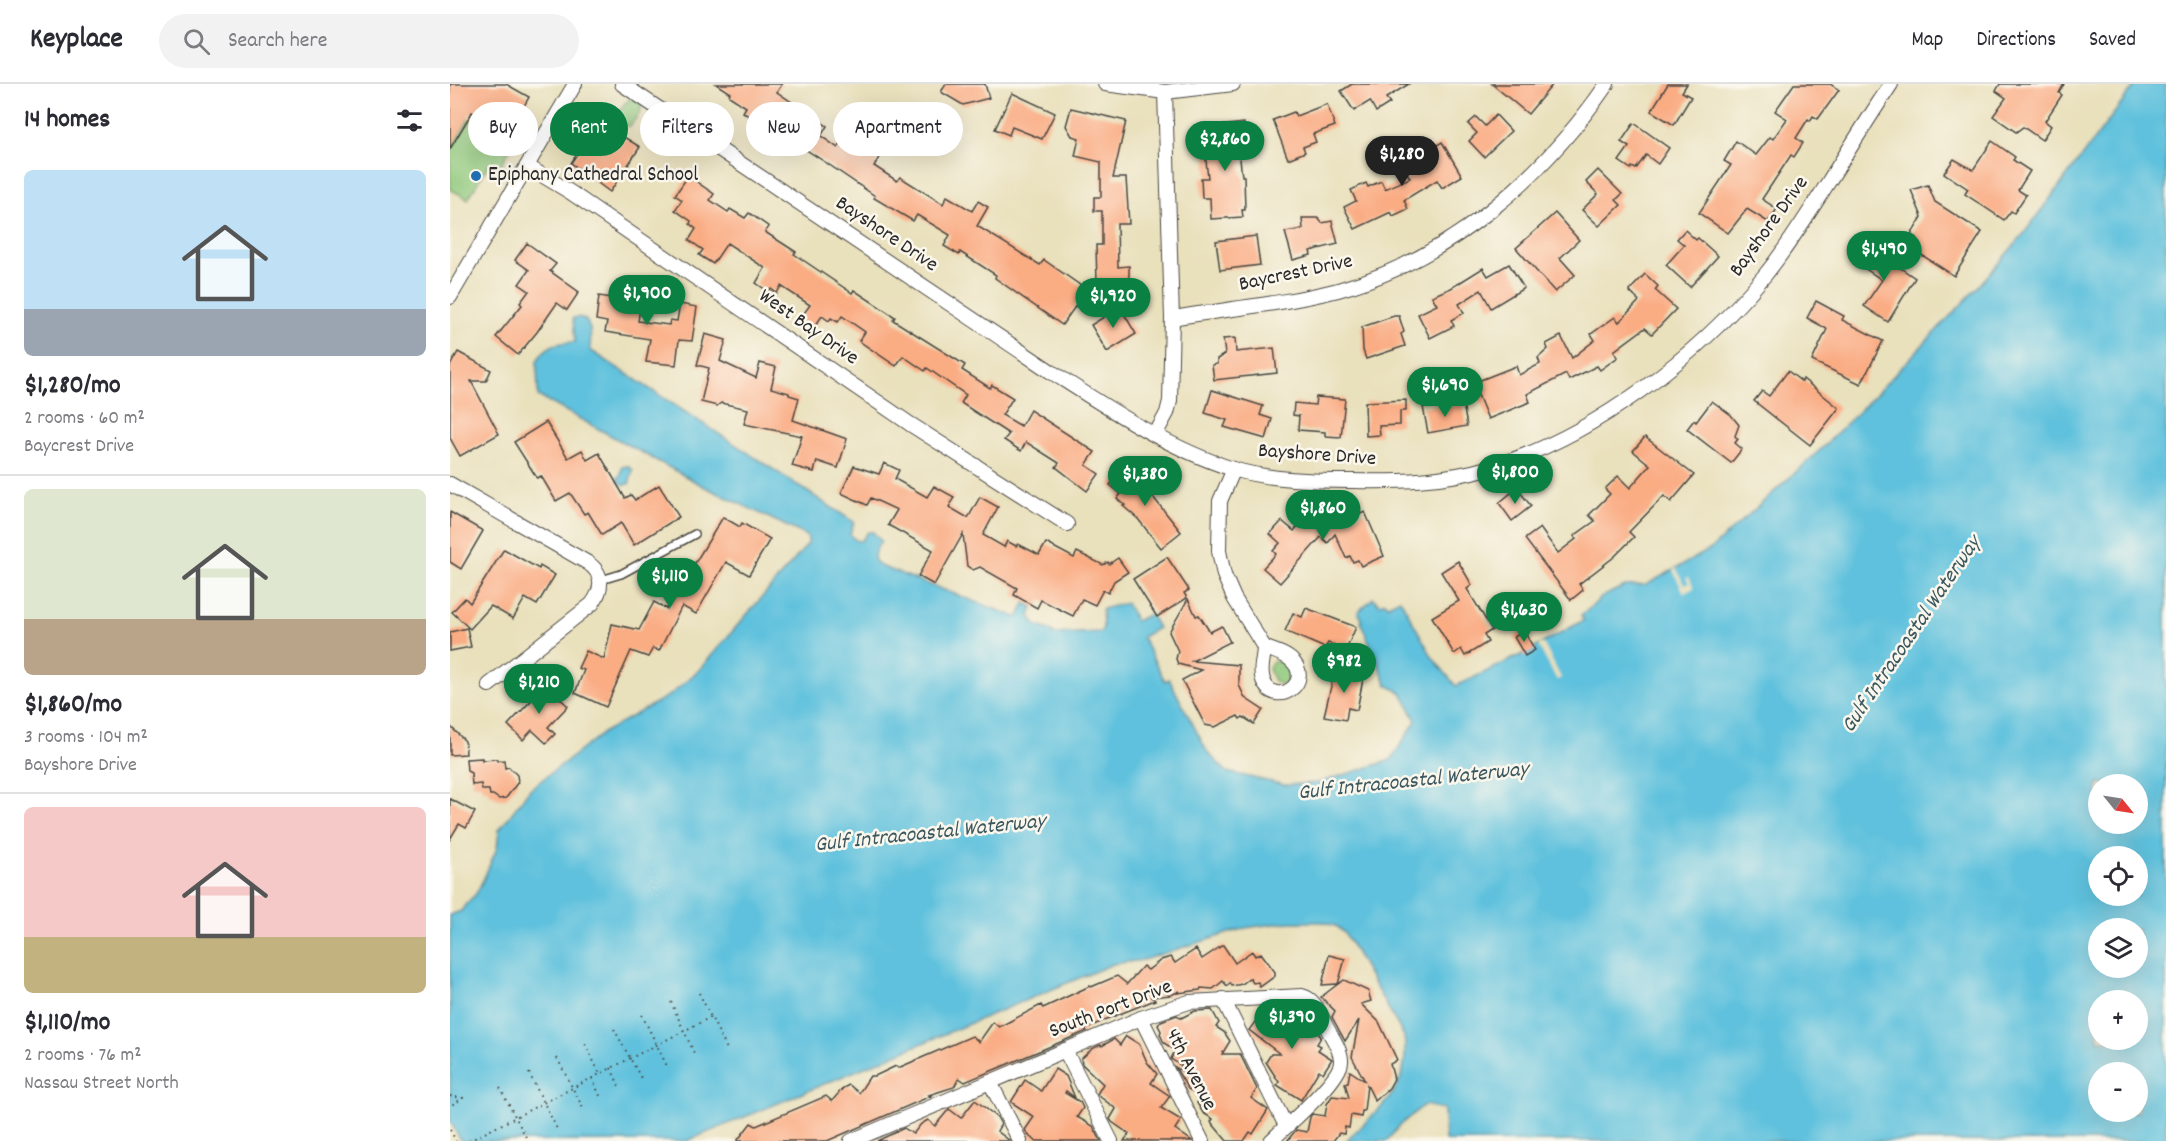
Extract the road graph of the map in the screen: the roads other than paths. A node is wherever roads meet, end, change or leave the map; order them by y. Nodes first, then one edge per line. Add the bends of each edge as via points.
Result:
1 (575, 84) edge
2 (622, 84) edge
3 (1105, 84) edge
4 (1233, 84) edge
5 (1607, 84) edge
6 (1891, 84) edge
7 (1166, 92) junction
8 (527, 166) junction
9 (450, 297) edge
10 (1172, 318) junction
11 (1155, 435) junction
12 (1234, 470) junction
13 (450, 484) edge
14 (1067, 524) dead end
15 (695, 534) dead end
16 (601, 580) junction
17 (1264, 647) dead end
18 (489, 685) dead end
19 (1223, 999) junction
20 (1141, 1018) junction
21 (1065, 1050) junction
22 (990, 1082) junction
23 (1286, 1126) junction
24 (851, 1141) edge
25 (1020, 1141) edge
26 (1111, 1141) edge
27 (1202, 1141) edge
28 (1271, 1141) edge

1 - 8 street
2 - 11 street, Bayshore Drive via 1050,371
3 - 7 street
4 - 7 street
5 - 10 street, Baycrest Drive via 1573,130 1524,183 1436,248 1338,290
6 - 12 street, Bayshore Drive via 1793,238 1764,276 1665,372 1584,426 1512,460 1431,479 1315,481
7 - 10 street
8 - 9 street
8 - 14 street, West Bay Drive via 910,424
10 - 11 street via 1169,407
11 - 12 street, Bayshore Drive
12 - 17 street via 1220,501 1219,551 1234,598
13 - 16 street via 588,563
15 - 16 lane via 621,574
16 - 18 street via 592,604
19 - 20 street, South Port Drive via 1175,1005
19 - 23 street
19 - 23 street, South Port Drive via 1307,997 1341,1056 1333,1081
20 - 21 street, South Port Drive
20 - 27 street, 4th Avenue
21 - 22 street, South Port Drive
21 - 26 street
22 - 24 street, South Port Drive
22 - 25 street
23 - 28 street

